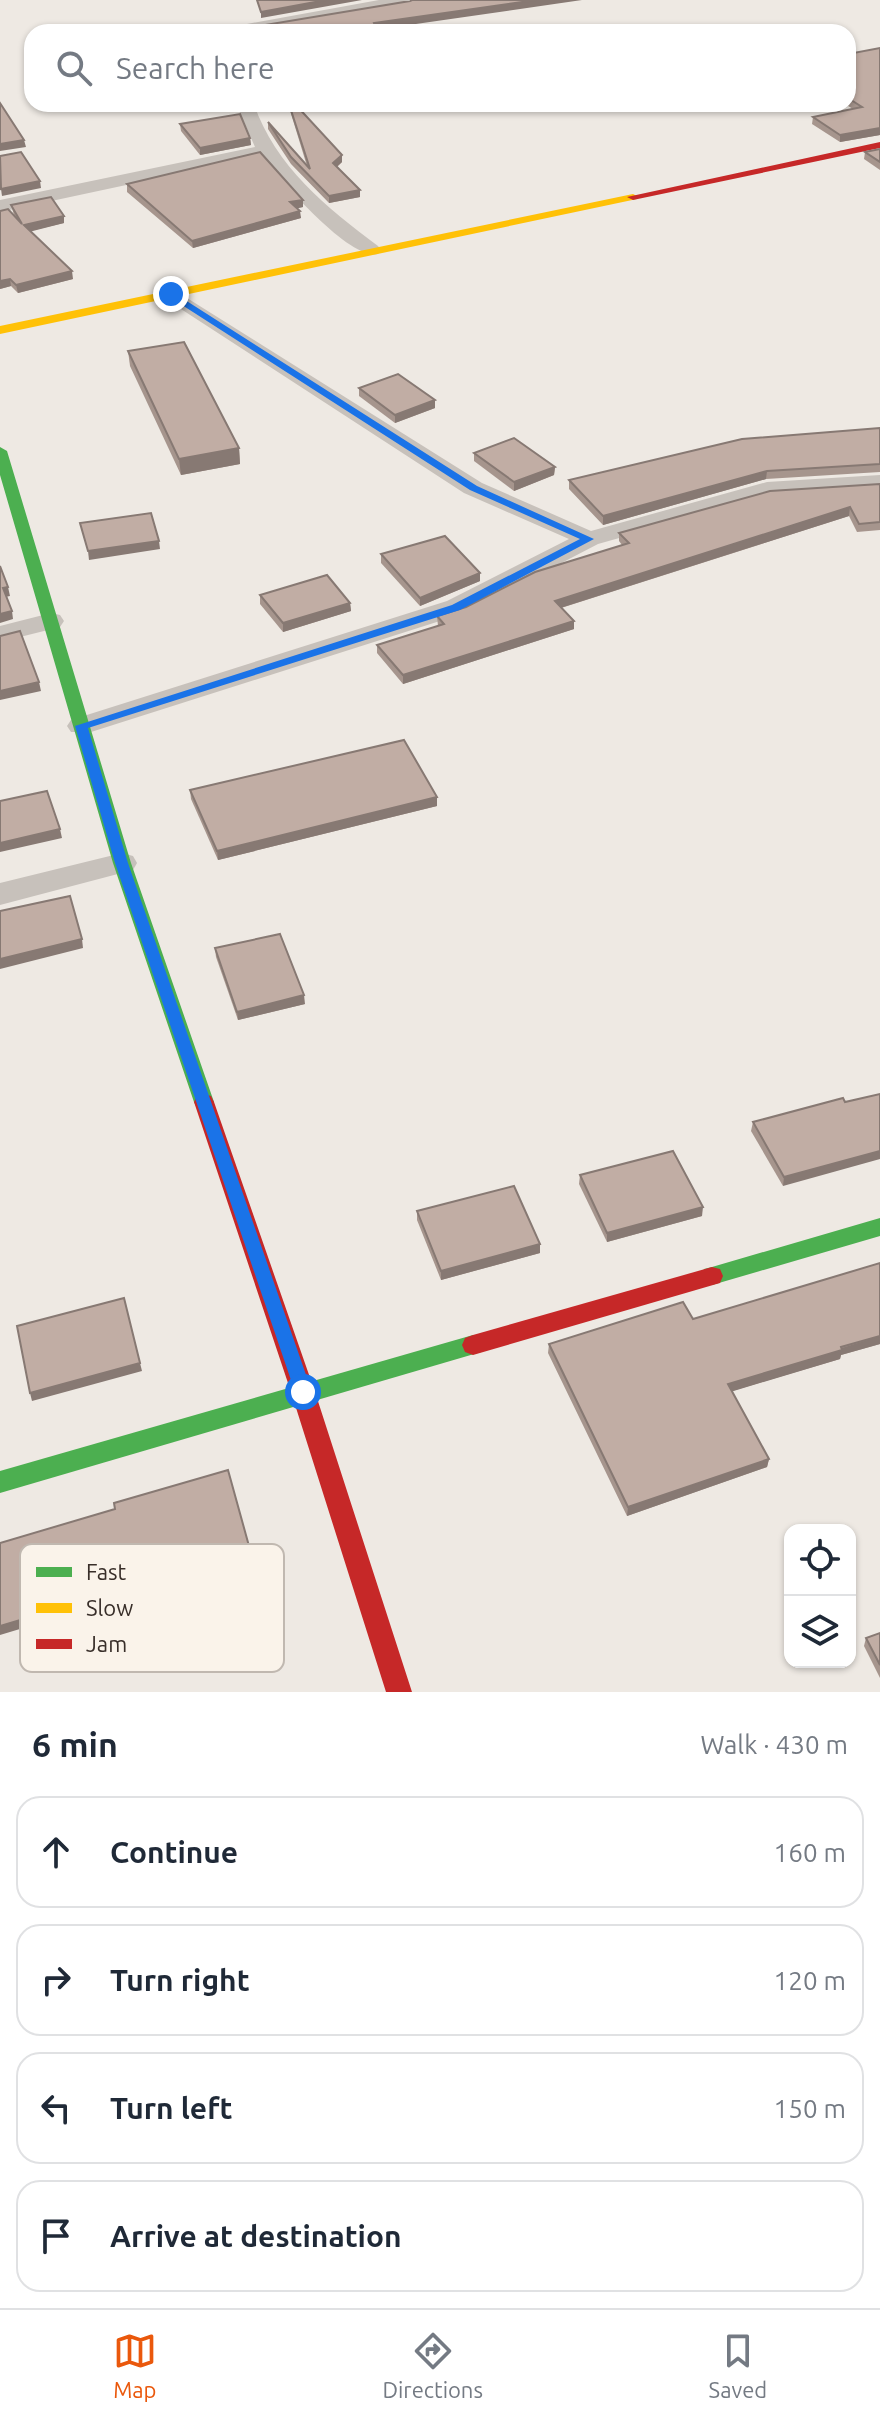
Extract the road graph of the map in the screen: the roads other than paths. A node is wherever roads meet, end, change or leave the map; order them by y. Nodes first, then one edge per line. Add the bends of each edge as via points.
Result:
1 (410, 0) edge
2 (264, 24) edge
3 (247, 112) edge
4 (880, 145) edge
5 (266, 150) junction
6 (0, 206) edge
7 (371, 250) junction
8 (171, 294) junction
9 (0, 330) edge
10 (0, 451) edge
11 (880, 482) edge
12 (589, 539) junction
13 (51, 621) junction
14 (0, 634) edge
15 (81, 726) junction
16 (122, 863) junction
17 (0, 894) edge
18 (880, 1227) edge
19 (303, 1392) junction
20 (0, 1482) edge
21 (399, 1692) edge

1 - 2 street
3 - 5 street
4 - 7 street
5 - 6 street
5 - 7 street via 334,223
7 - 8 street
8 - 9 street
8 - 12 street via 473,488
10 - 13 street
11 - 12 street via 767,489
12 - 15 street via 456,607
13 - 14 street
13 - 15 street
15 - 16 street
16 - 17 street
16 - 19 street
18 - 19 street
19 - 20 street
19 - 21 street

